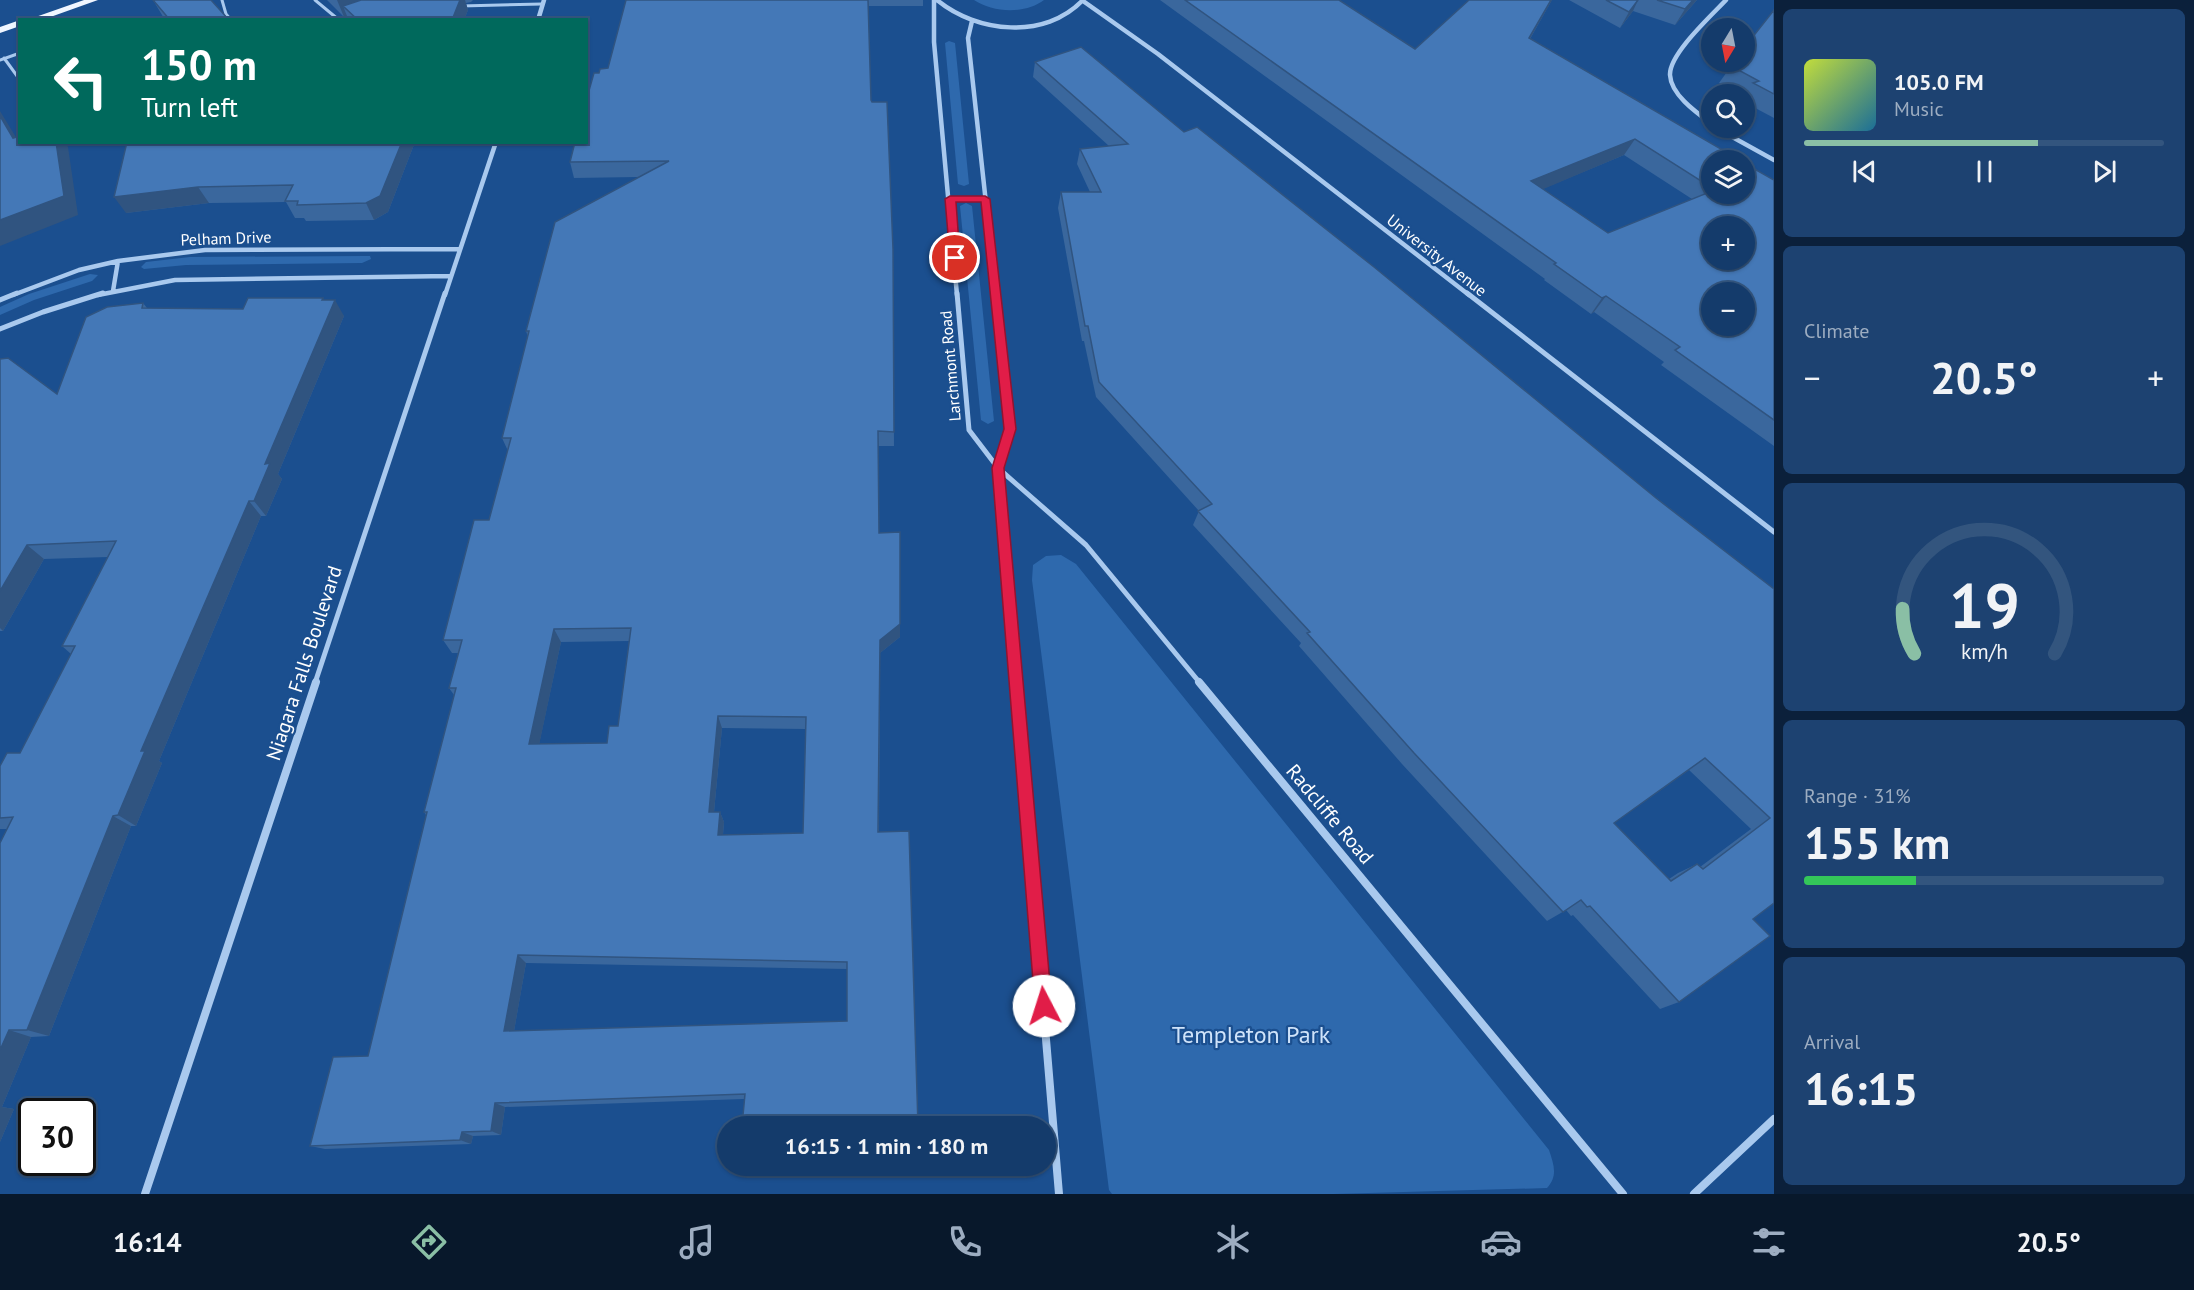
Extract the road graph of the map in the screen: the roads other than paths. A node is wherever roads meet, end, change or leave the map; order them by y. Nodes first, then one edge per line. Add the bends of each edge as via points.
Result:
1 (93, 0) edge
2 (222, 0) edge
3 (315, 0) edge
4 (936, 0) edge
5 (1726, 0) edge
6 (1083, 1) edge
7 (543, 2) edge
8 (452, 7) edge
9 (38, 18) edge
10 (229, 18) edge
11 (337, 18) edge
12 (539, 18) edge
13 (972, 21) junction
14 (18, 24) edge
15 (0, 30) edge
16 (18, 54) edge
17 (2, 59) edge
18 (18, 78) edge
19 (1701, 116) edge
20 (1734, 138) edge
21 (495, 144) edge
22 (1774, 160) edge
23 (950, 199) junction
24 (985, 199) junction
25 (459, 249) junction
26 (118, 261) junction
27 (450, 276) junction
28 (114, 291) junction
29 (0, 300) edge
30 (0, 329) edge
31 (998, 468) junction
32 (1774, 532) edge
33 (1774, 1119) edge
34 (145, 1194) edge
35 (1059, 1194) edge
36 (1623, 1194) edge
37 (1694, 1194) edge

1 - 9 main road
2 - 10 lane
3 - 11 lane
4 - 13 street via 955,15
4 - 23 street, Larchmont Road via 934,42
5 - 19 street via 1674,61 1670,75 1679,93
6 - 13 street via 1056,21 1037,25 1004,27
6 - 32 street, University Avenue via 1167,60
7 - 8 lane
7 - 12 street
13 - 24 street via 968,38
14 - 15 main road
16 - 17 lane
17 - 18 lane
20 - 22 street
21 - 25 street, Niagara Falls Boulevard
23 - 24 street
23 - 31 street, Larchmont Road via 969,430
24 - 31 street via 1010,429
25 - 26 street, Pelham Drive via 205,250
25 - 27 street, Niagara Falls Boulevard
26 - 28 street
26 - 29 street, Pelham Drive via 79,270
27 - 28 street via 175,280
27 - 34 street, Niagara Falls Boulevard
28 - 30 street via 60,304
31 - 35 street
31 - 36 street, Radcliffe Road via 1086,545
33 - 37 street

